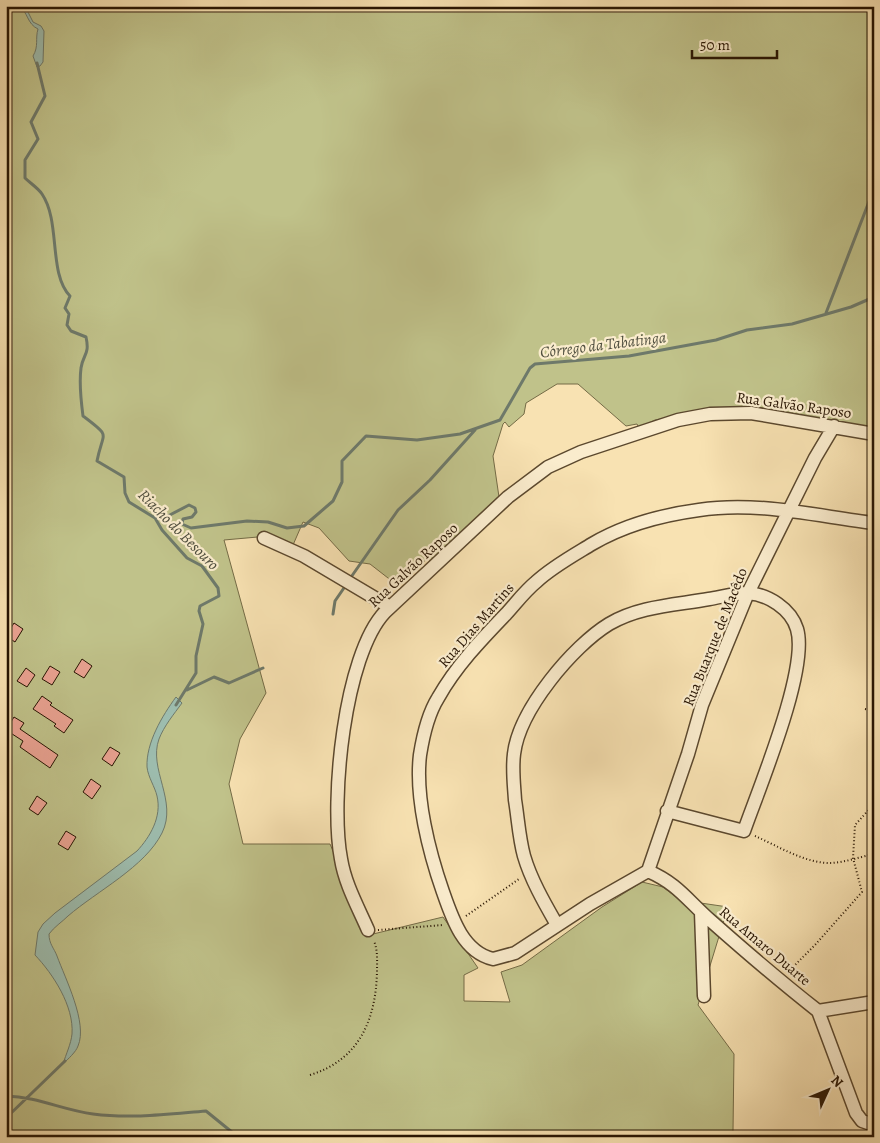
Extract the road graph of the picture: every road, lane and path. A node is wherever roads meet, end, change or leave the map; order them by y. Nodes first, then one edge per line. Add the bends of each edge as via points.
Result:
1 (834, 426) junction
2 (874, 434) edge
3 (790, 510) junction
4 (874, 523) edge
5 (264, 538) dead end
6 (748, 593) junction
7 (390, 606) junction
8 (865, 709) dead end
9 (874, 711) edge
10 (874, 804) edge
11 (667, 811) junction
12 (744, 831) junction
13 (874, 854) edge
14 (853, 858) junction
15 (530, 871) junction
16 (648, 871) junction
17 (701, 912) junction
18 (454, 924) junction
19 (557, 926) junction
20 (368, 930) junction
21 (779, 981) junction
22 (704, 996) dead end
23 (874, 1002) edge
24 (818, 1011) junction
25 (310, 1075) dead end
26 (868, 1123) edge

1 - 2 street, Rua Galvão Raposo
1 - 3 street, Rua Buarque de Macêdo
1 - 7 street, Rua Galvão Raposo via 752,414 710,414 678,420 574,454 548,467 508,497
3 - 4 street, Rua Dias Martins
3 - 6 street, Rua Buarque de Macêdo
3 - 18 street, Rua Dias Martins via 700,509 623,529 593,543 536,582 464,660 437,699 420,756 426,833
5 - 7 street via 304,556
6 - 11 street, Rua Buarque de Macêdo via 702,705
6 - 12 street via 770,598 788,613 798,631 799,643 794,686
6 - 15 street via 629,615 595,633 566,660 526,720 514,752 513,782 524,857
7 - 20 street, Rua Galvão Raposo via 378,619 358,665 346,713 336,799 341,861
8 - 9 path
10 - 14 path via 855,825
11 - 12 street
11 - 16 street, Rua Buarque de Macêdo
12 - 14 path via 806,858 830,863
13 - 14 path
14 - 21 path via 862,892
15 - 18 path
15 - 19 street
16 - 17 street, Rua Amaro Duarte via 673,883
16 - 19 street, Rua Dias Martins
17 - 21 street, Rua Amaro Duarte
17 - 22 street
18 - 19 street, Rua Dias Martins via 476,952 493,959 515,953
18 - 20 path
20 - 25 path via 377,948 376,990 365,1029 346,1057 330,1069
21 - 24 street, Rua Amaro Duarte
23 - 24 street
24 - 26 street via 856,1113

